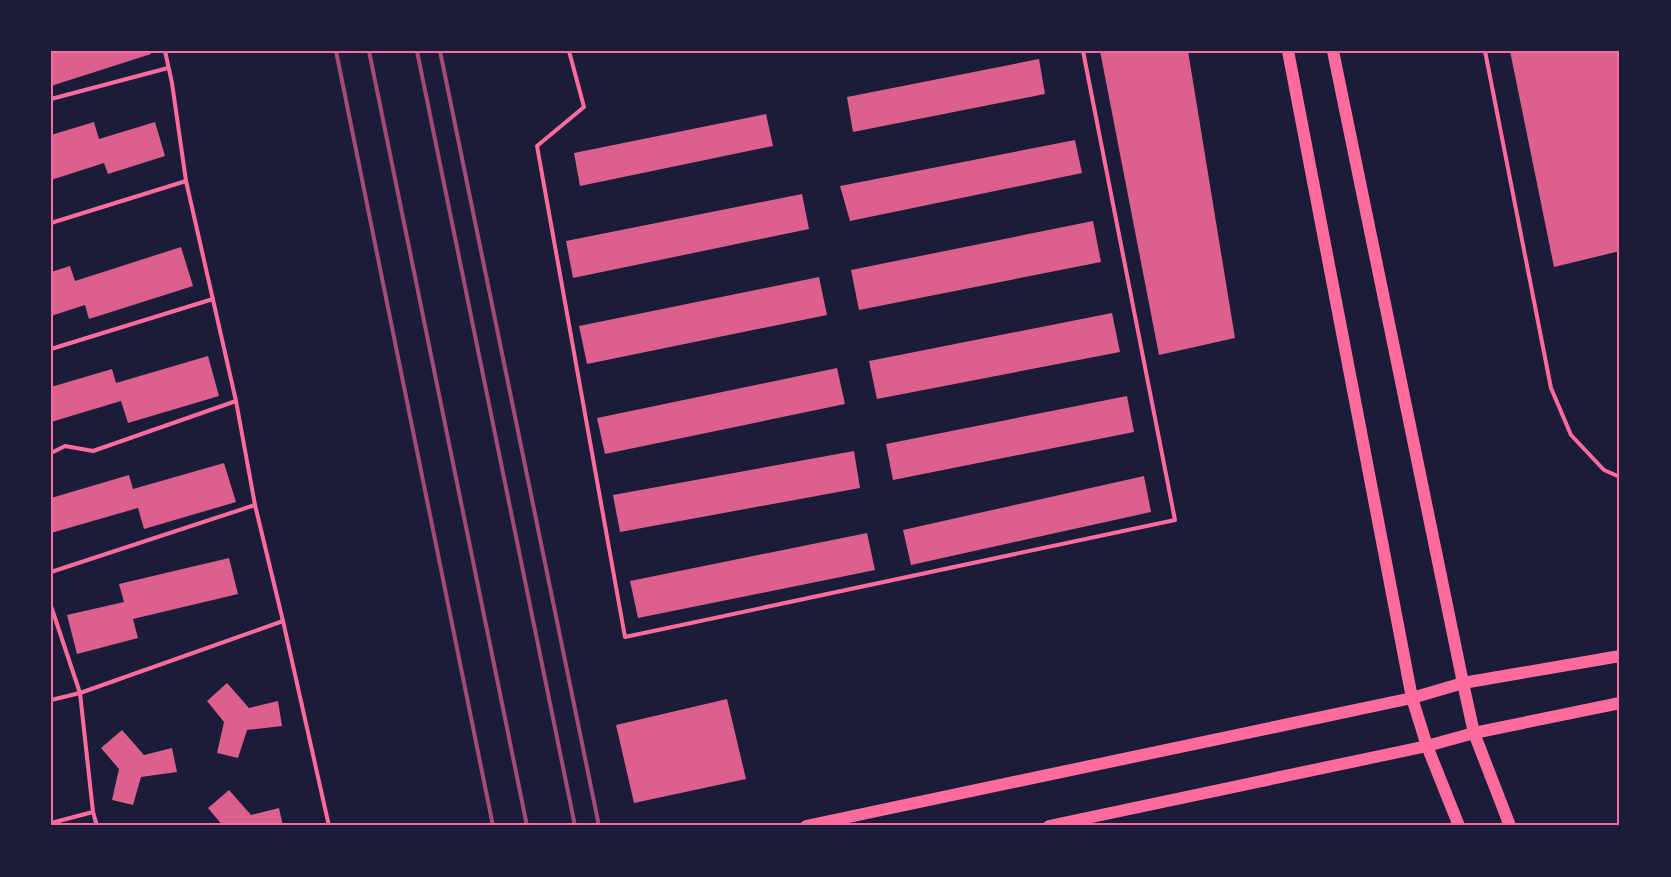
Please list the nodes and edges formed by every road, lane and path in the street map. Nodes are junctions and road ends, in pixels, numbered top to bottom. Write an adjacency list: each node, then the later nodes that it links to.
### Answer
1 (164, 51): 7 (lane)
2 (569, 51): 3 (lane)
3 (1083, 51)
4 (1288, 51): 23 (main road)
5 (1333, 51): 21 (main road)
6 (1485, 51): 15 (lane)
7 (168, 68): 8 (lane); 9 (lane)
8 (51, 99)
9 (186, 181): 10 (lane); 11 (lane)
10 (51, 223)
11 (213, 299): 12 (lane); 13 (lane)
12 (51, 349)
13 (236, 401): 14 (lane); 16 (lane)
14 (51, 453)
15 (1620, 477)
16 (255, 505): 17 (lane); 19 (lane)
17 (51, 572)
18 (51, 606): 22 (lane)
19 (283, 621): 22 (lane); 31 (lane)
20 (1620, 656): 21 (main road)
21 (1463, 683): 23 (main road); 26 (main road)
22 (80, 693): 24 (lane); 28 (lane)
23 (1412, 698): 27 (main road); 32 (main road)
24 (51, 700)
25 (1620, 703): 26 (main road)
26 (1474, 733): 27 (main road); 35 (main road)
27 (1427, 746): 33 (main road); 34 (main road)
28 (93, 812): 29 (lane); 30 (lane)
29 (51, 823)
30 (97, 826)
31 (330, 826)
32 (806, 826)
33 (1049, 826)
34 (1459, 826)
35 (1510, 826)

